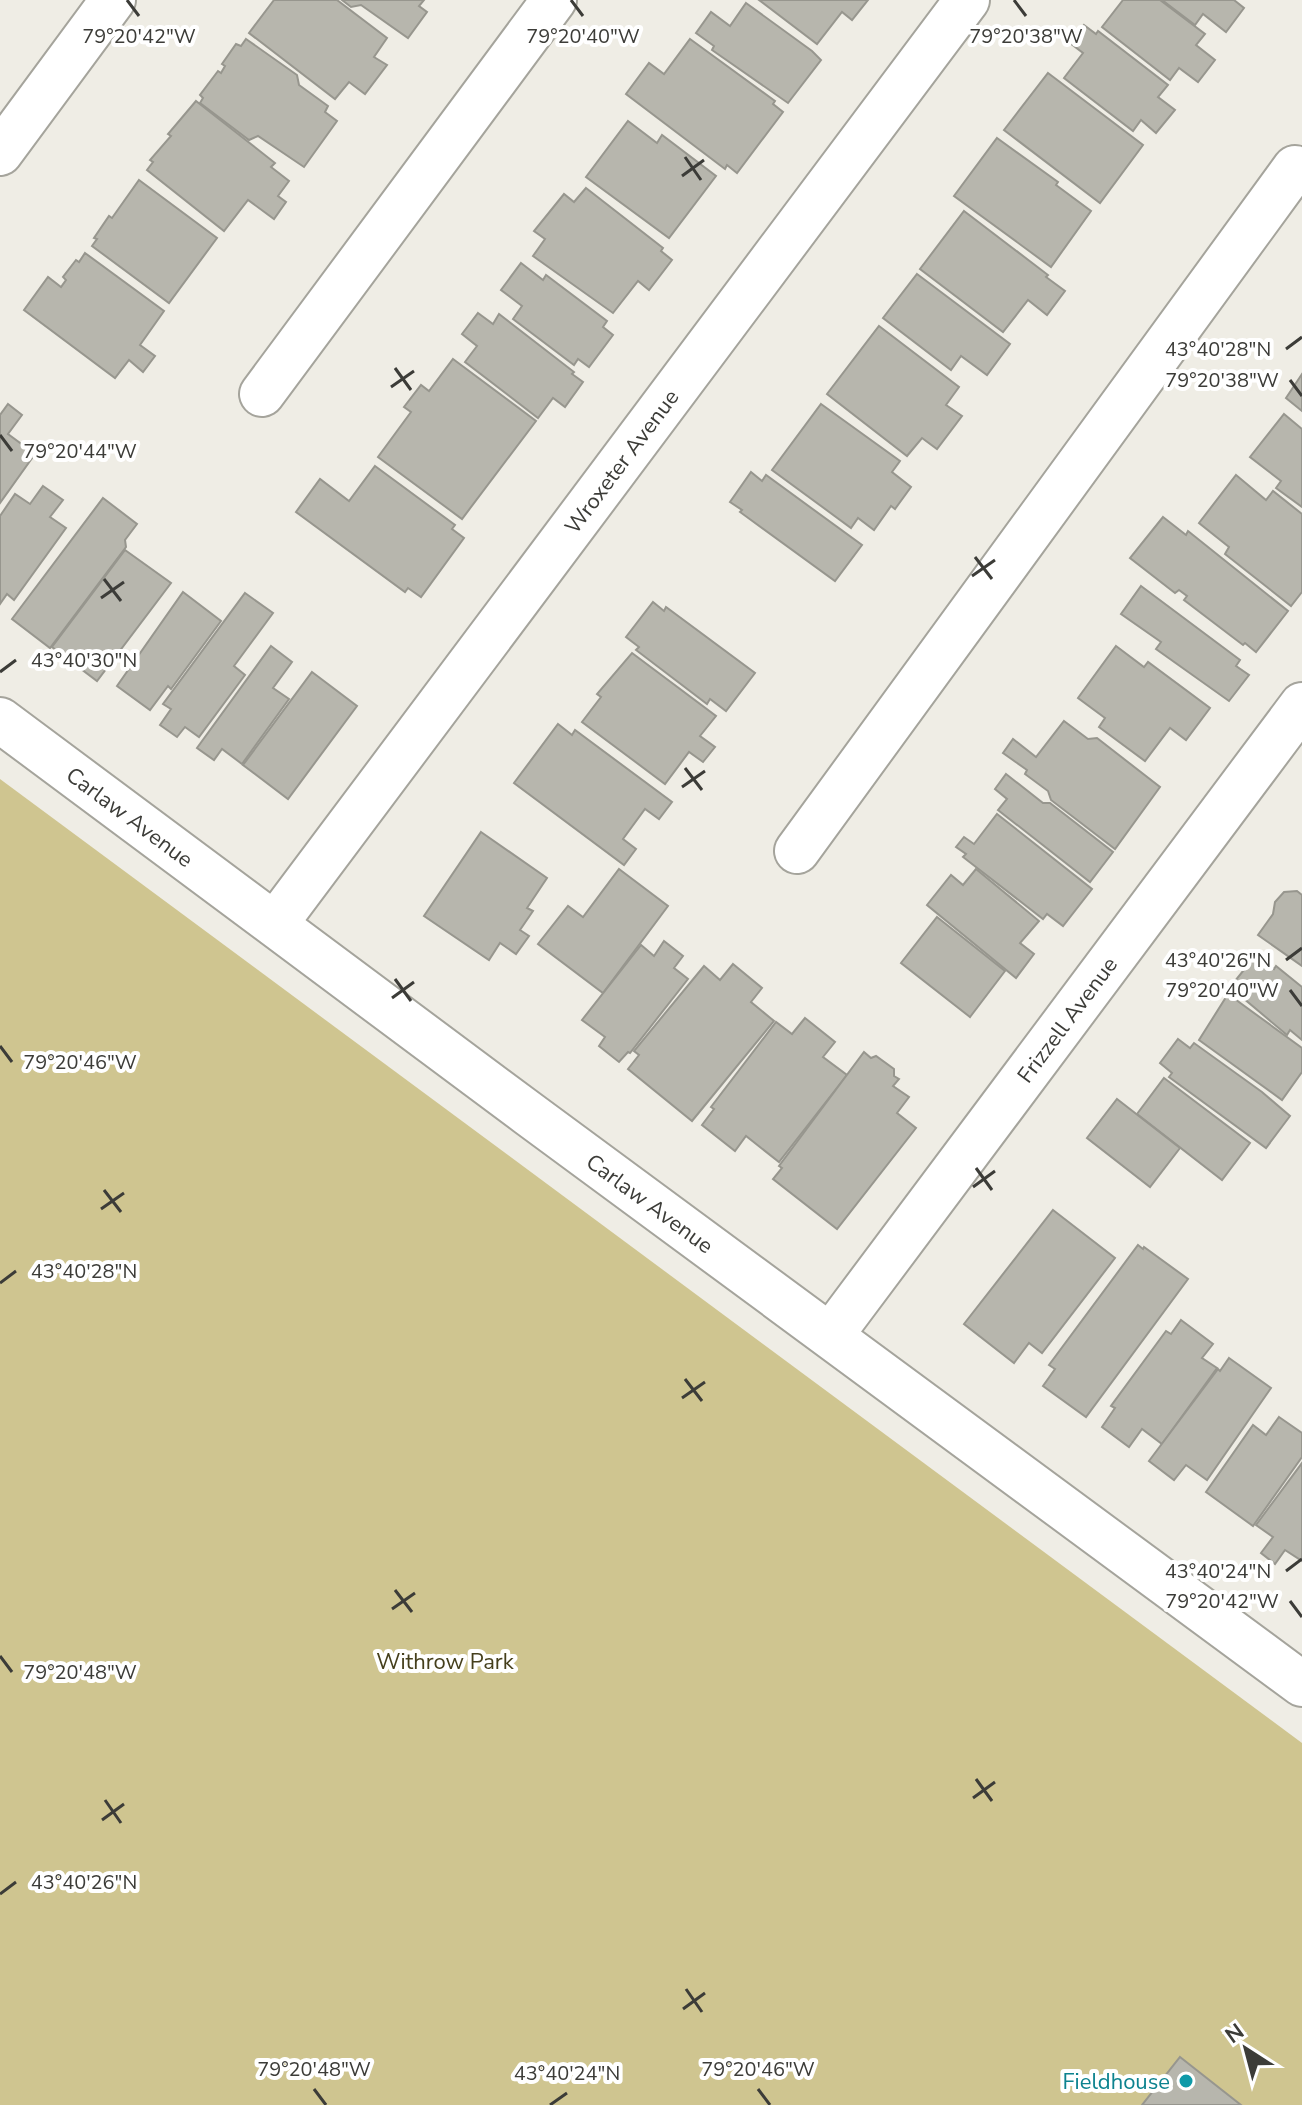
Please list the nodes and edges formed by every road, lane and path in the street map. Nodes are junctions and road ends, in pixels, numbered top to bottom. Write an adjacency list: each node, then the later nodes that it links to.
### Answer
1 (113, 0): 4 (street)
2 (554, 0): 6 (street)
3 (967, 0): 10 (street, Wroxeter Avenue)
4 (0, 153)
5 (1302, 174): 9 (street)
6 (262, 394)
7 (1302, 705): 11 (street, Frizzell Avenue)
8 (0, 720): 10 (street, Carlaw Avenue)
9 (797, 851)
10 (275, 924): 11 (street, Carlaw Avenue)
11 (831, 1335): 12 (street, Carlaw Avenue)
12 (1302, 1684)

